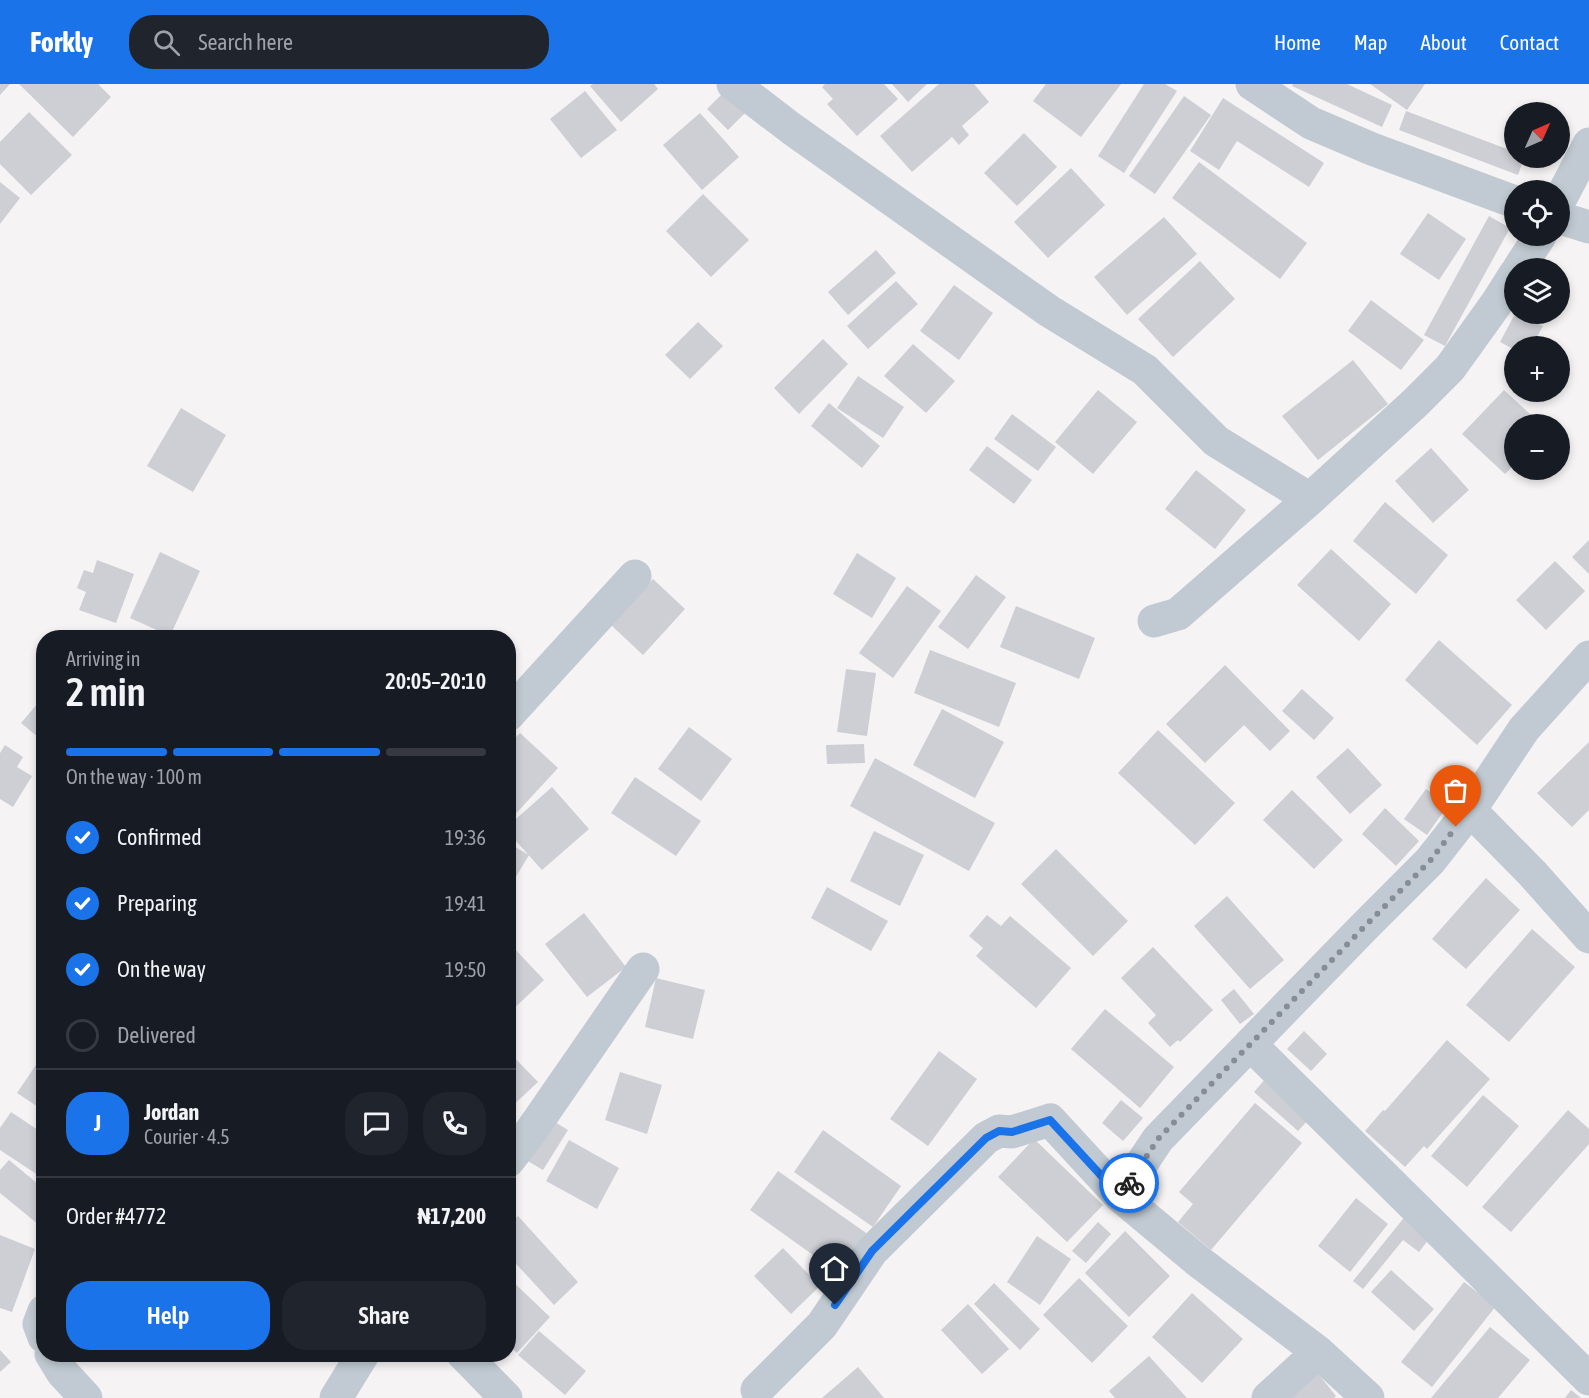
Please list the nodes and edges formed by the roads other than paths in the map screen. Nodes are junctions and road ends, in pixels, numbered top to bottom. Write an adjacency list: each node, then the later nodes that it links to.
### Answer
1 (733, 84): 9 (street)
2 (1258, 86): 5 (street)
3 (1589, 144): 4 (street)
4 (1570, 181)
5 (1504, 198)
6 (1570, 222): 7 (street)
7 (1589, 227)
8 (1504, 291): 9 (street)
9 (1310, 499): 11 (street)
10 (635, 576): 13 (street)
11 (1154, 621)
12 (1589, 657): 14 (street)
13 (516, 706)
14 (1470, 810): 15 (street); 17 (street)
15 (1589, 937)
16 (644, 969): 18 (street)
17 (1250, 1044): 19 (street); 24 (street)
18 (516, 1151)
19 (1120, 1196): 20 (street); 25 (street)
20 (1318, 1352): 29 (street); 30 (street)
21 (56, 1362): 26 (street)
22 (358, 1362): 27 (street)
23 (471, 1362): 28 (street)
24 (1589, 1379)
25 (758, 1390)
26 (86, 1398)
27 (336, 1398)
28 (506, 1398)
29 (1268, 1398)
30 (1368, 1398)

